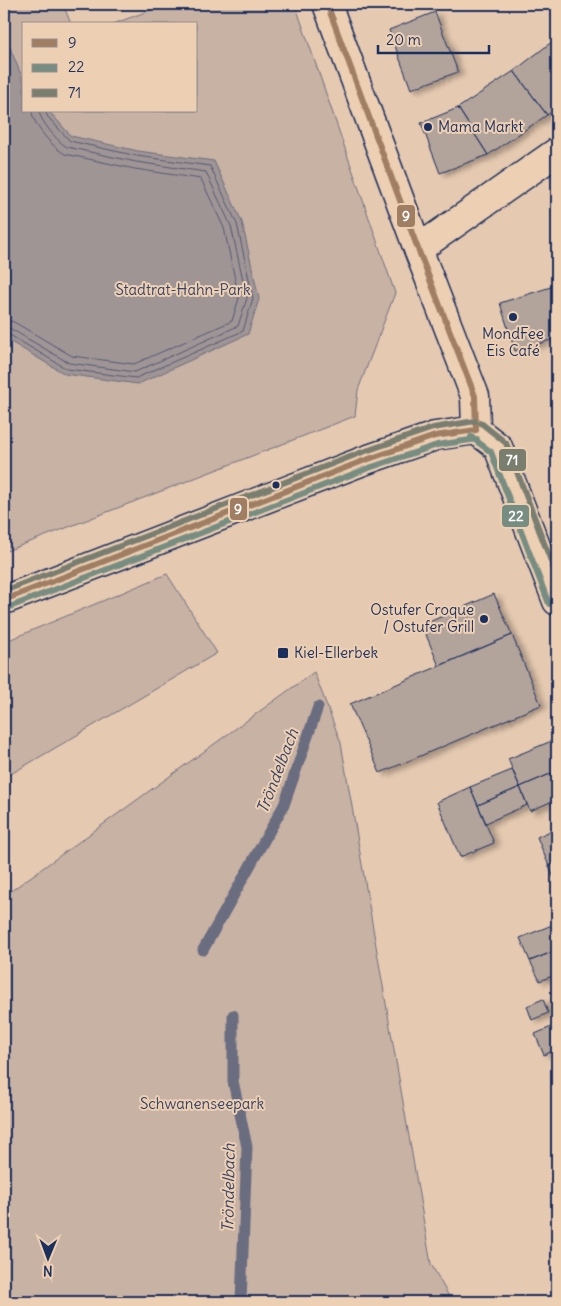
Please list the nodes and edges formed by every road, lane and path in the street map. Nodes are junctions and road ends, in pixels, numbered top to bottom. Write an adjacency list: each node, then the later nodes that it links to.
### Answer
1 (327, 4): 3 (street)
2 (557, 152): 3 (street)
3 (418, 249): 4 (street)
4 (476, 430): 5 (street); 6 (street)
5 (4, 600)
6 (557, 601)

